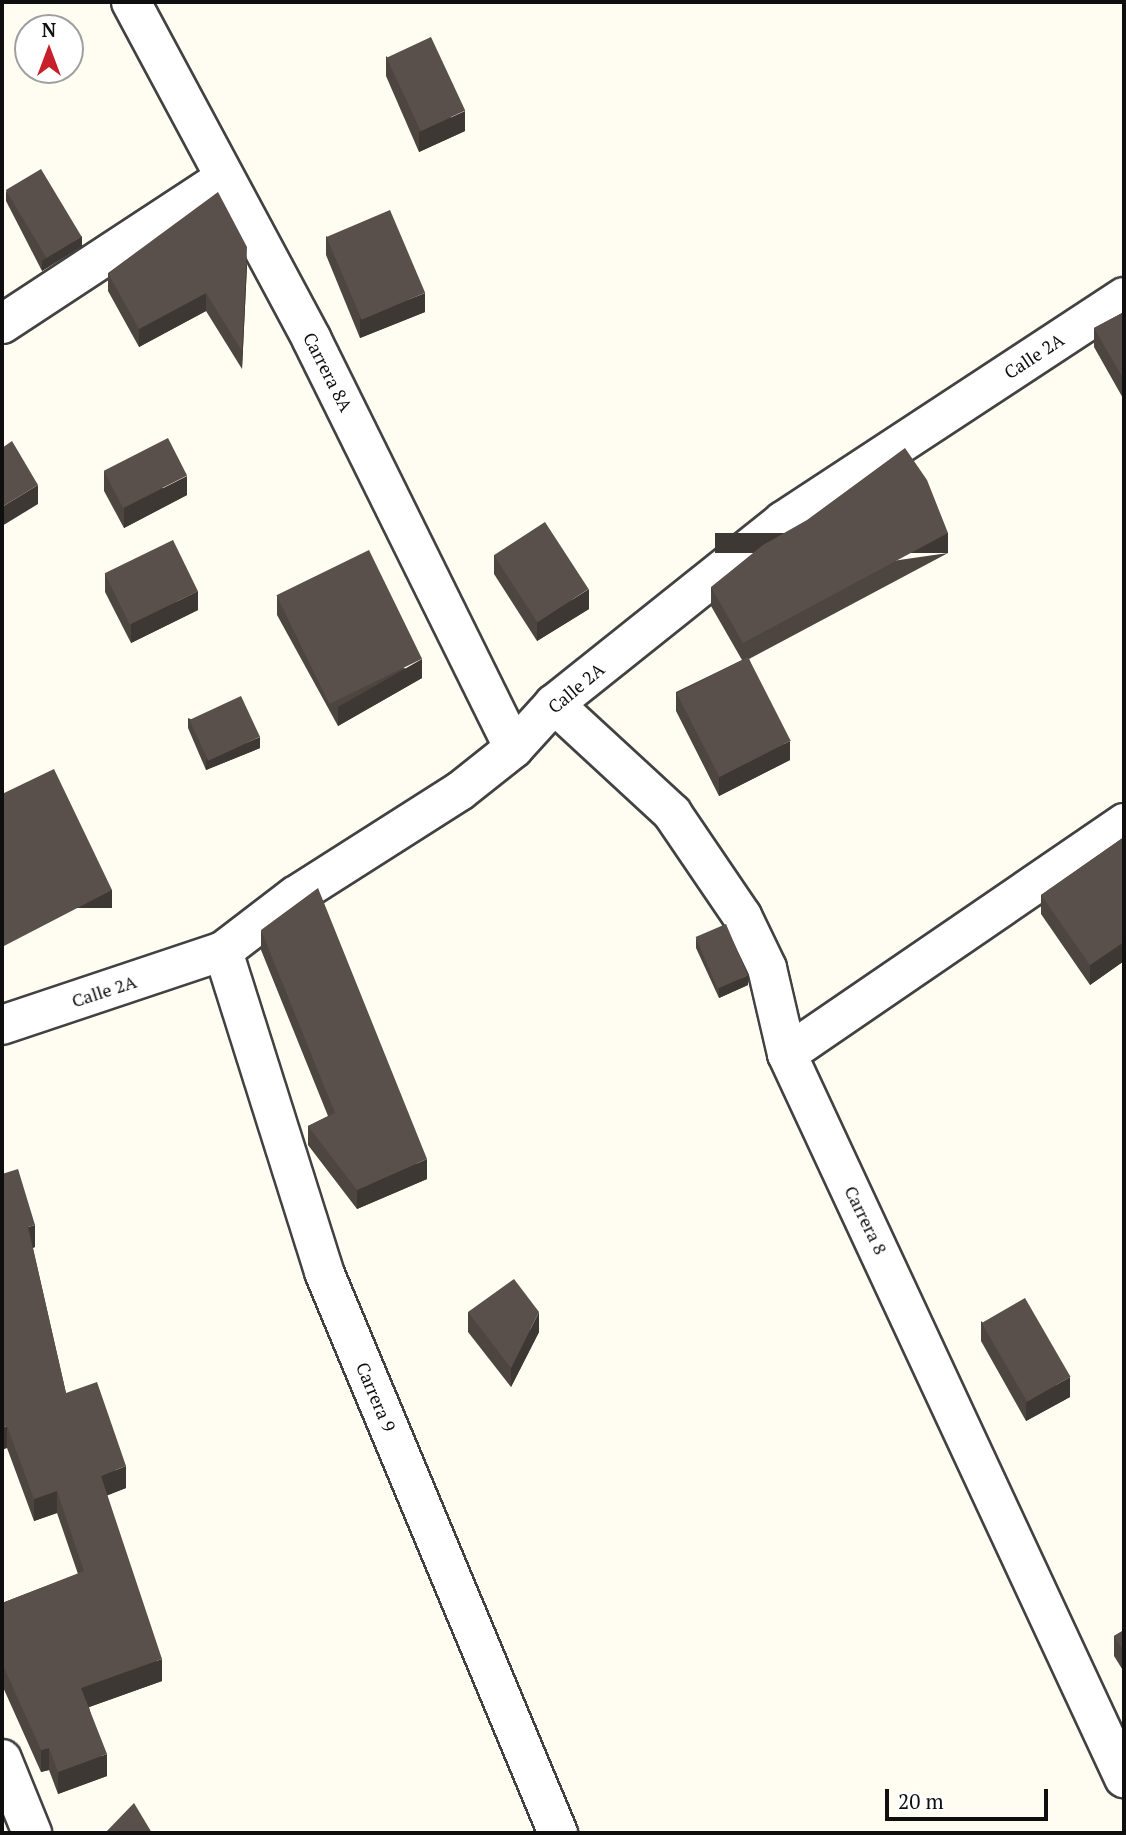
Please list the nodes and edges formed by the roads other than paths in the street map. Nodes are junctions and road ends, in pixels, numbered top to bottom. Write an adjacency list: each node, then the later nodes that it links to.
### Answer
1 (131, 2): 2 (street, Carrera 8A)
2 (223, 178): 4 (street); 6 (street, Carrera 8A)
3 (1124, 297): 5 (street, Calle 2A)
4 (2, 324)
5 (554, 704): 6 (street, Calle 2A); 10 (street, Carrera 8)
6 (514, 748): 8 (street, Calle 2A)
7 (1124, 823): 10 (street)
8 (223, 951): 9 (street, Calle 2A); 14 (street, Carrera 9)
9 (2, 1025)
10 (787, 1054): 12 (street, Carrera 8)
11 (2, 1759): 13 (street)
12 (1124, 1774)
13 (32, 1833)
14 (558, 1833)

